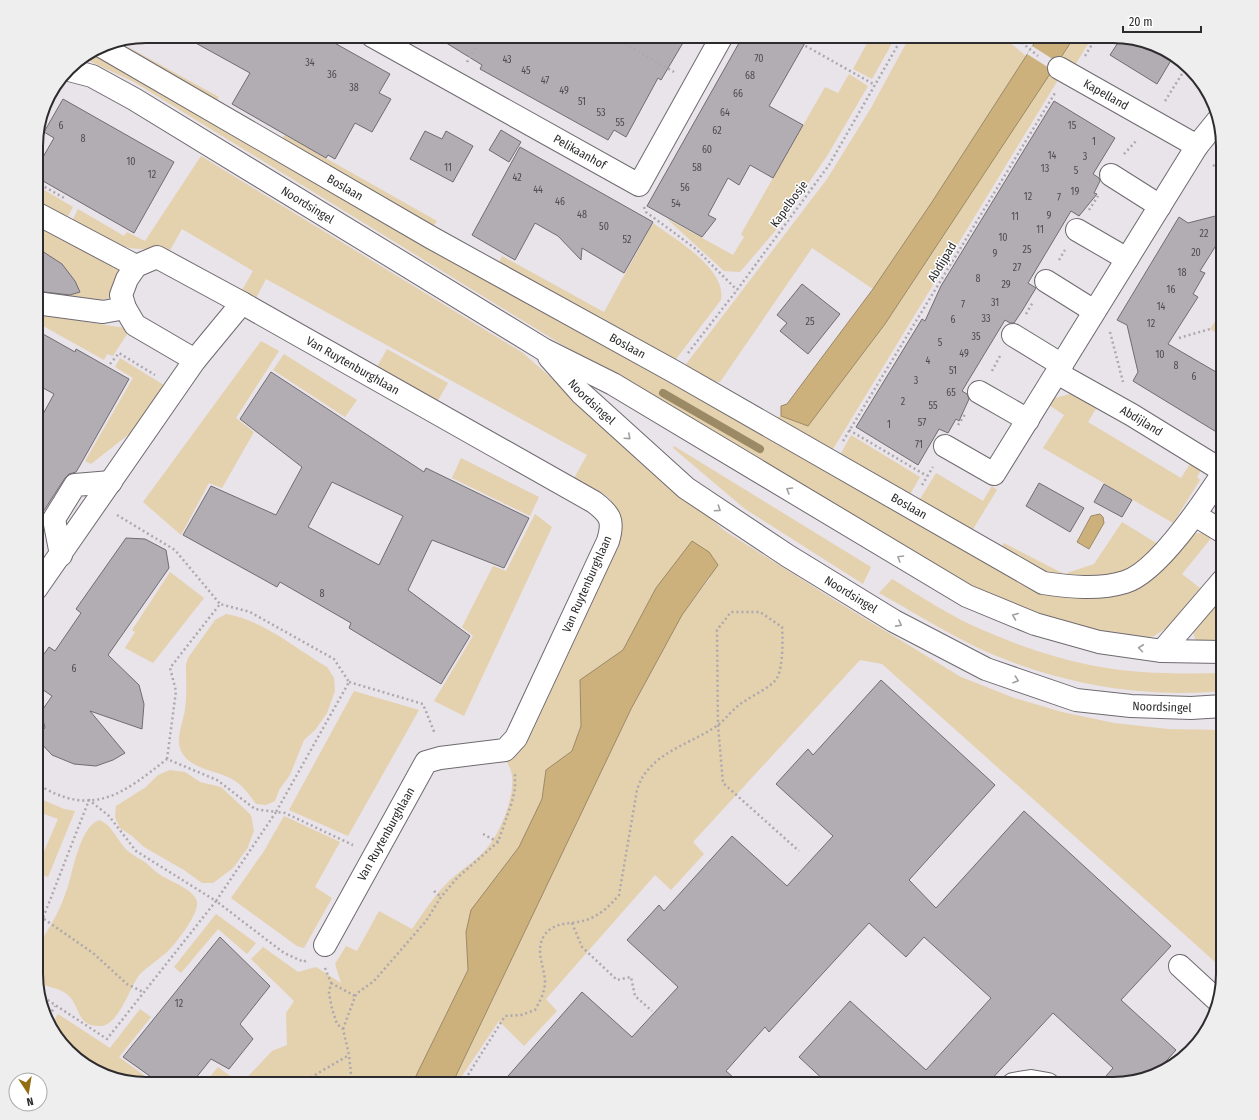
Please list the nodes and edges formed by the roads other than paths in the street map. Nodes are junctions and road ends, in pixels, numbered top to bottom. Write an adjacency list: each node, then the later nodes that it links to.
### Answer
1 (385, 43): 2 (street, Pelikaanhof)
2 (718, 43)
3 (108, 50): 29 (street, Boslaan)
4 (1064, 70): 7 (street, Kapelland)
5 (75, 72): 20 (street, Noordsingel)
6 (1214, 127): 7 (street)
7 (1197, 146): 9 (street)
8 (1111, 175): 9 (street)
9 (1160, 206): 12 (street)
10 (43, 217): 13 (street)
11 (1077, 230): 12 (street)
12 (1127, 259): 17 (street)
13 (136, 266): 15 (street, Van Ruytenburghlaan); 18 (street)
14 (1046, 281): 17 (street)
15 (242, 303): 21 (street); 37 (street, Van Ruytenburghlaan)
16 (43, 304): 18 (street)
17 (1098, 305): 22 (street)
18 (125, 308): 21 (street)
19 (1013, 335): 22 (street, Abdijland)
20 (543, 349): 34 (street, Noordsingel, one-way to 20); 36 (street, Noordsingel, one-way to 36)
21 (195, 360): 27 (street)
22 (1060, 369): 24 (street); 26 (street, Abdijland)
23 (979, 392): 24 (street)
24 (1028, 420): 25 (street)
25 (945, 446)
26 (1216, 468)
27 (111, 482): 31 (street); 31 (street)
28 (1216, 483): 29 (street, Boslaan)
29 (1195, 516): 30 (street)
30 (1216, 528)
31 (61, 555): 32 (street)
32 (43, 579)
33 (1216, 588): 34 (street)
34 (1162, 650): 35 (street, Noordsingel)
35 (1216, 652)
36 (1216, 706)
37 (320, 949)
38 (1180, 966): 39 (street)
39 (1213, 997)

